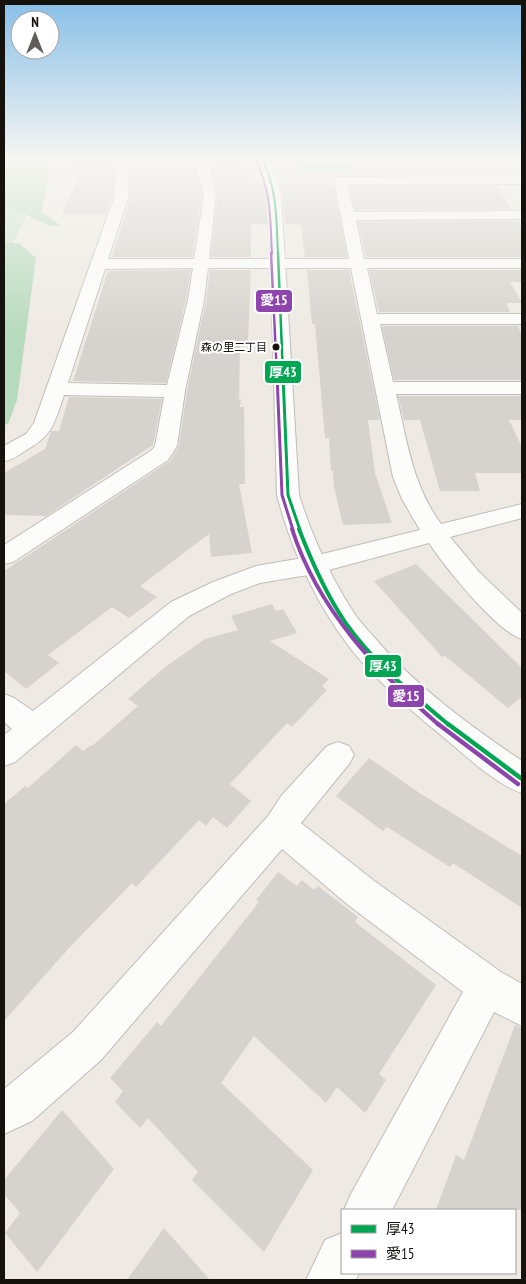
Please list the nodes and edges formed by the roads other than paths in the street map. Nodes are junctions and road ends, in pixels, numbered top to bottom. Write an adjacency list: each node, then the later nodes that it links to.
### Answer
1 (114, 218): 6 (street)
2 (207, 218): 7 (street)
3 (276, 218): 8 (street)
4 (348, 218): 9 (street)
5 (522, 263): 9 (street)
6 (98, 264): 7 (street); 14 (street)
7 (201, 264): 8 (street); 15 (street)
8 (277, 264): 9 (street); 20 (street)
9 (357, 264): 10 (street)
10 (370, 319): 11 (street); 12 (street)
11 (522, 319)
12 (385, 388): 13 (street); 18 (street)
13 (522, 388)
14 (57, 389): 15 (street); 16 (street)
15 (175, 391): 19 (street)
16 (4, 455)
17 (522, 511): 18 (street)
18 (434, 534): 20 (street); 21 (street)
19 (4, 556)
20 (314, 565): 23 (street); 26 (street)
21 (522, 630)
22 (4, 706): 23 (street)
23 (33, 728): 24 (street)
24 (4, 753)
25 (338, 755): 27 (street)
26 (522, 779)
27 (280, 828): 28 (street); 30 (street)
28 (487, 986): 29 (street); 31 (street)
29 (522, 1006)
30 (4, 1113)
31 (369, 1209)
32 (341, 1260): 33 (street)
33 (330, 1280)

